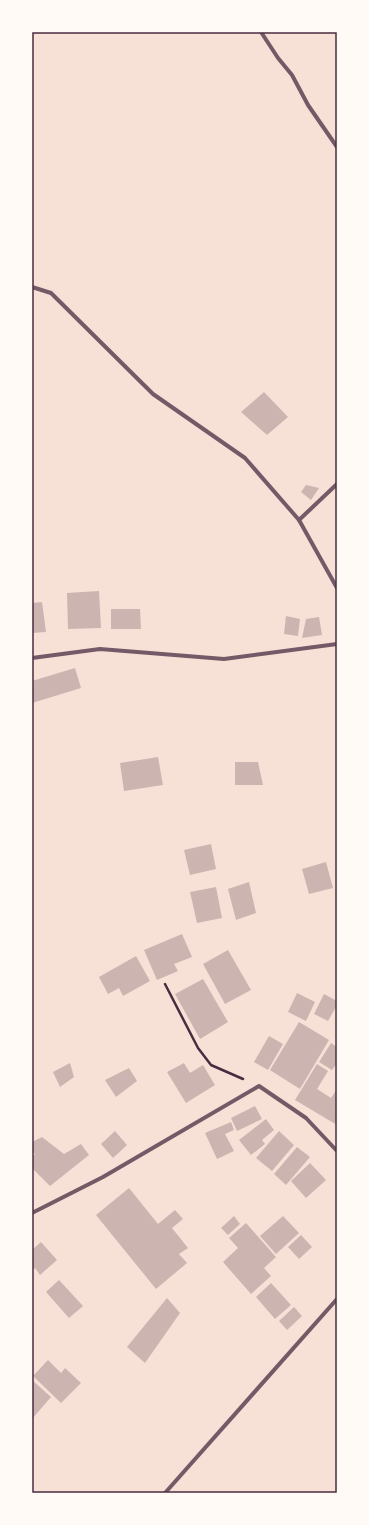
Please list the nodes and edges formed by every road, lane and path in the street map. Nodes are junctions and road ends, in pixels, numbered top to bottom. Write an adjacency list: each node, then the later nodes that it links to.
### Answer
1 (261, 32): 2 (street)
2 (337, 147)
3 (32, 287): 5 (street)
4 (337, 484): 5 (street)
5 (299, 520): 6 (street)
6 (337, 588)
7 (337, 644): 8 (street)
8 (32, 658)
9 (165, 984): 10 (path)
10 (259, 1086): 11 (street); 12 (street)
11 (337, 1151)
12 (32, 1213)
13 (337, 1299): 14 (street)
14 (165, 1493)

